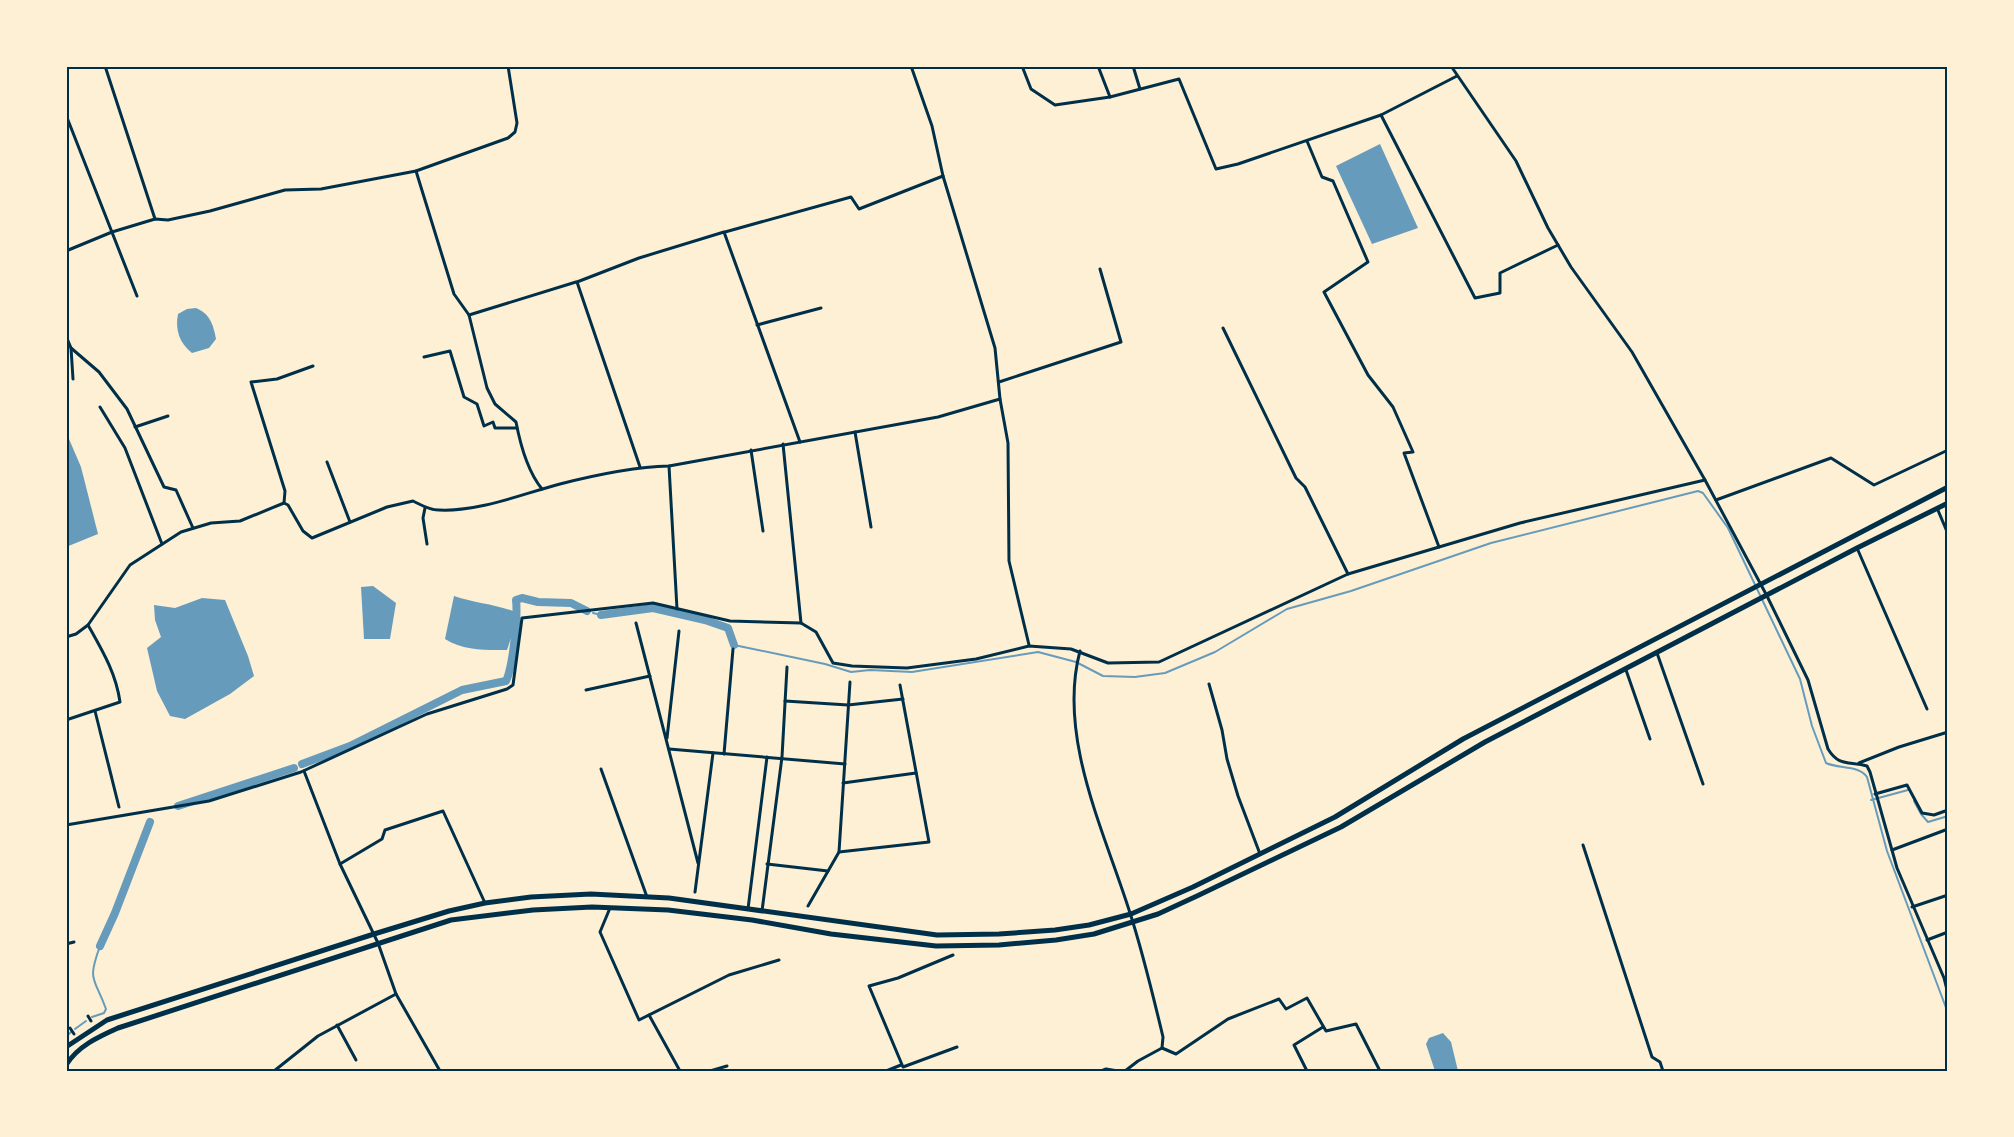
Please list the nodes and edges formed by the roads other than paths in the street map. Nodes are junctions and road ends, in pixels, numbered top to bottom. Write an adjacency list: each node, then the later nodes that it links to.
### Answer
1 (105, 66): 16 (street)
2 (508, 66): 14 (street)
3 (911, 66): 15 (street)
4 (1022, 66): 10 (street)
5 (1098, 66): 10 (street)
6 (1133, 66): 9 (street)
7 (1451, 66): 8 (street)
8 (1457, 76): 12 (street); 19 (street)
9 (1140, 89): 10 (street); 13 (street)
10 (1110, 97)
11 (66, 115): 17 (street)
12 (1381, 115): 13 (street); 19 (street)
13 (1307, 141): 62 (street)
14 (416, 171): 16 (street); 25 (street)
15 (943, 176): 18 (street); 33 (street)
16 (155, 219): 17 (street)
17 (112, 232): 20 (street); 23 (street)
18 (724, 232): 22 (street); 26 (street)
19 (1558, 245): 47 (street)
20 (66, 251)
21 (1100, 269): 33 (street)
22 (577, 282): 25 (street); 46 (street)
23 (137, 296)
24 (821, 308): 26 (street)
25 (469, 315): 38 (street)
26 (757, 325): 40 (street)
27 (1223, 328): 64 (street)
28 (66, 336): 29 (street)
29 (71, 348): 32 (street); 37 (street)
30 (424, 357): 38 (street)
31 (313, 366): 51 (street)
32 (73, 379)
33 (999, 382): 34 (street)
34 (1000, 399): 39 (street); 73 (street)
35 (100, 407): 60 (street)
36 (168, 416): 37 (street)
37 (135, 427): 57 (street)
38 (517, 428): 49 (street)
39 (855, 432): 40 (street); 56 (street)
40 (800, 442): 41 (street)
41 (783, 444): 42 (street); 69 (street)
42 (751, 450): 45 (street); 58 (street)
43 (1948, 450): 50 (street)
44 (327, 462): 55 (street)
45 (669, 465): 46 (street); 67 (street)
46 (640, 467): 49 (street)
47 (1706, 480): 50 (street); 62 (street)
48 (1948, 487): 65 (main road)
49 (542, 490): 53 (street)
50 (1716, 500): 65 (street)
51 (284, 503): 55 (street); 57 (street)
52 (1948, 503): 54 (main road)
53 (425, 508): 55 (street); 61 (street)
54 (1937, 508): 59 (street); 63 (main road)
55 (350, 522)
56 (871, 527)
57 (193, 528): 60 (street)
58 (764, 531)
59 (1948, 534)
60 (162, 544): 70 (street)
61 (427, 544)
62 (1439, 547): 64 (street)
63 (1857, 548): 66 (main road); 87 (street)
64 (1348, 574): 75 (street)
65 (1760, 585): 66 (street); 113 (main road)
66 (1767, 596): 76 (main road); 99 (street)
67 (677, 609): 69 (street); 101 (street)
68 (636, 623): 79 (street)
69 (801, 623): 73 (street)
70 (87, 625): 72 (street); 88 (street)
71 (679, 631): 91 (street)
72 (66, 637)
73 (1029, 646): 75 (street)
74 (733, 649): 95 (street)
75 (1079, 653): 127 (street)
76 (1658, 653): 78 (main road); 104 (street)
77 (787, 667): 85 (street)
78 (1626, 670): 92 (street); 128 (main road)
79 (650, 676): 83 (street); 91 (street)
80 (850, 682): 86 (street)
81 (1209, 684): 113 (street)
82 (900, 685): 84 (street)
83 (586, 690)
84 (903, 699): 86 (street); 102 (street)
85 (785, 701): 86 (street); 97 (street)
86 (848, 705): 98 (street)
87 (1927, 709)
88 (95, 711): 89 (street); 106 (street)
89 (66, 720)
90 (1948, 732): 99 (street)
91 (666, 739): 93 (street)
92 (1650, 739)
93 (669, 749): 94 (street); 114 (street)
94 (713, 753): 95 (street); 114 (street)
95 (724, 754): 96 (street)
96 (767, 757): 97 (street); 125 (street)
97 (781, 759): 98 (street); 116 (street)
98 (844, 764): 103 (street)
99 (1857, 764): 105 (street)
100 (601, 769): 120 (street)
101 (304, 771): 108 (street); 115 (street)
102 (916, 773): 103 (street); 112 (street)
103 (843, 783): 112 (street)
104 (1703, 784)
105 (1875, 794): 107 (street); 111 (street)
106 (118, 807)
107 (1948, 810)
108 (66, 825)
109 (1948, 829): 111 (street)
110 (1582, 845): 163 (street)
111 (1892, 850): 123 (street)
112 (839, 852): 117 (street)
113 (1260, 854): 127 (main road)
114 (698, 863): 118 (street)
115 (340, 864): 121 (street); 130 (street)
116 (767, 864): 117 (street); 126 (street)
117 (828, 871): 122 (street)
118 (695, 892)
119 (1948, 895): 123 (street)
120 (647, 897): 121 (main road); 125 (main road)
121 (486, 903): 130 (main road)
122 (808, 906)
123 (1912, 907): 131 (street)
124 (610, 908): 128 (main road); 133 (main road); 140 (street)
125 (748, 909): 126 (main road)
126 (762, 911): 127 (main road)
127 (1131, 914): 128 (street)
128 (1133, 922): 148 (street)
129 (1948, 932): 131 (street)
130 (374, 934): 133 (street); 146 (main road)
131 (1927, 940): 138 (street)
132 (74, 942): 134 (street)
133 (378, 943): 137 (street); 150 (main road)
134 (66, 944)
135 (952, 955): 151 (street)
136 (779, 960): 140 (street)
137 (396, 994): 142 (street); 154 (street)
138 (1948, 994)
139 (88, 1016): 141 (street)
140 (649, 1016): 155 (street)
141 (92, 1021)
142 (337, 1025): 149 (street); 153 (street)
143 (1323, 1027): 148 (street); 161 (street); 162 (street)
144 (70, 1028): 145 (street)
145 (74, 1034)
146 (66, 1047)
147 (957, 1047): 151 (street)
148 (1162, 1048): 160 (street)
149 (356, 1060)
150 (66, 1065)
151 (902, 1065): 157 (street)
152 (727, 1066): 156 (street)
153 (274, 1071)
154 (440, 1071)
155 (680, 1071)
156 (710, 1071)
157 (886, 1071)
158 (1101, 1071): 159 (street)
159 (1118, 1071)
160 (1125, 1071)
161 (1307, 1071)
162 (1380, 1071)
163 (1663, 1071)

